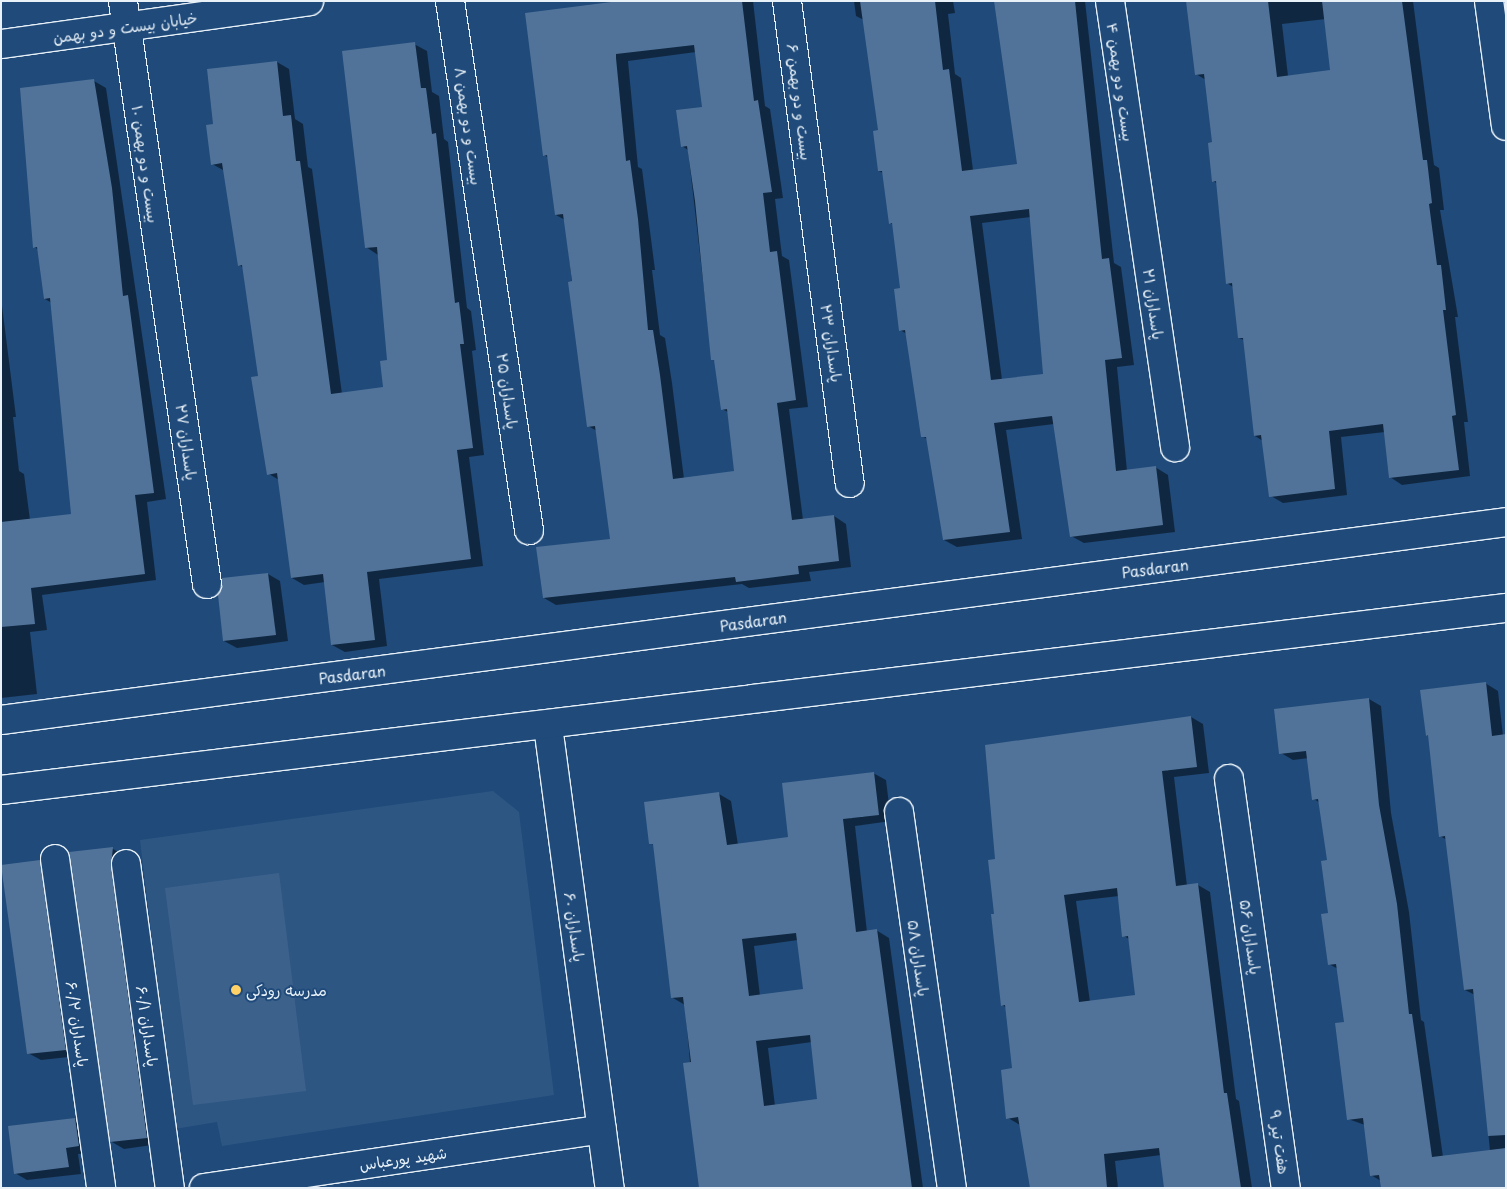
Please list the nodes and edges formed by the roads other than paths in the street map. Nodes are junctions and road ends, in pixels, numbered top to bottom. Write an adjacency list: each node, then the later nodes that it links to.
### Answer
1 (309, 1): 6 (street, خیابان بیست و دو بهمن)
2 (450, 1): 11 (street, بیست و دو بهمن ۸)
3 (787, 1): 10 (street, بیست و دو بهمن ۶)
4 (1110, 1): 9 (street, بیست و دو بهمن ۴)
5 (1489, 1): 8 (street)
6 (125, 14): 7 (street, خیابان بیست و دو بهمن); 12 (street, بیست و دو بهمن ۱۰)
7 (1, 44)
8 (1506, 126)
9 (1133, 162): 13 (street, پاسداران ۲۱)
10 (813, 203): 14 (street, پاسداران ۲۳)
11 (487, 251): 16 (street, پاسداران ۲۵)
12 (166, 301): 17 (street, پاسداران ۲۷)
13 (1175, 447)
14 (850, 483)
15 (1506, 522): 19 (street, Pasdaran)
16 (529, 530)
17 (207, 584)
18 (1506, 608): 20 (street)
19 (1, 720)
20 (548, 726): 22 (street); 27 (street, پاسداران ۶۰)
21 (1229, 778): 26 (street, پاسداران ۵۶)
22 (1, 790)
23 (899, 812): 32 (street, پاسداران ۵۸)
24 (55, 859): 28 (street, پاسداران ۶۰/۲)
25 (126, 864): 29 (street, پاسداران ۶۰/۱)
26 (1274, 1096): 33 (street, هفت تیر ۹)
27 (602, 1129): 30 (street, شهید پورعباس); 31 (street, پاسداران ۶۰)
28 (101, 1188)
29 (170, 1188)
30 (204, 1188)
31 (610, 1188)
32 (952, 1188)
33 (1286, 1188)

